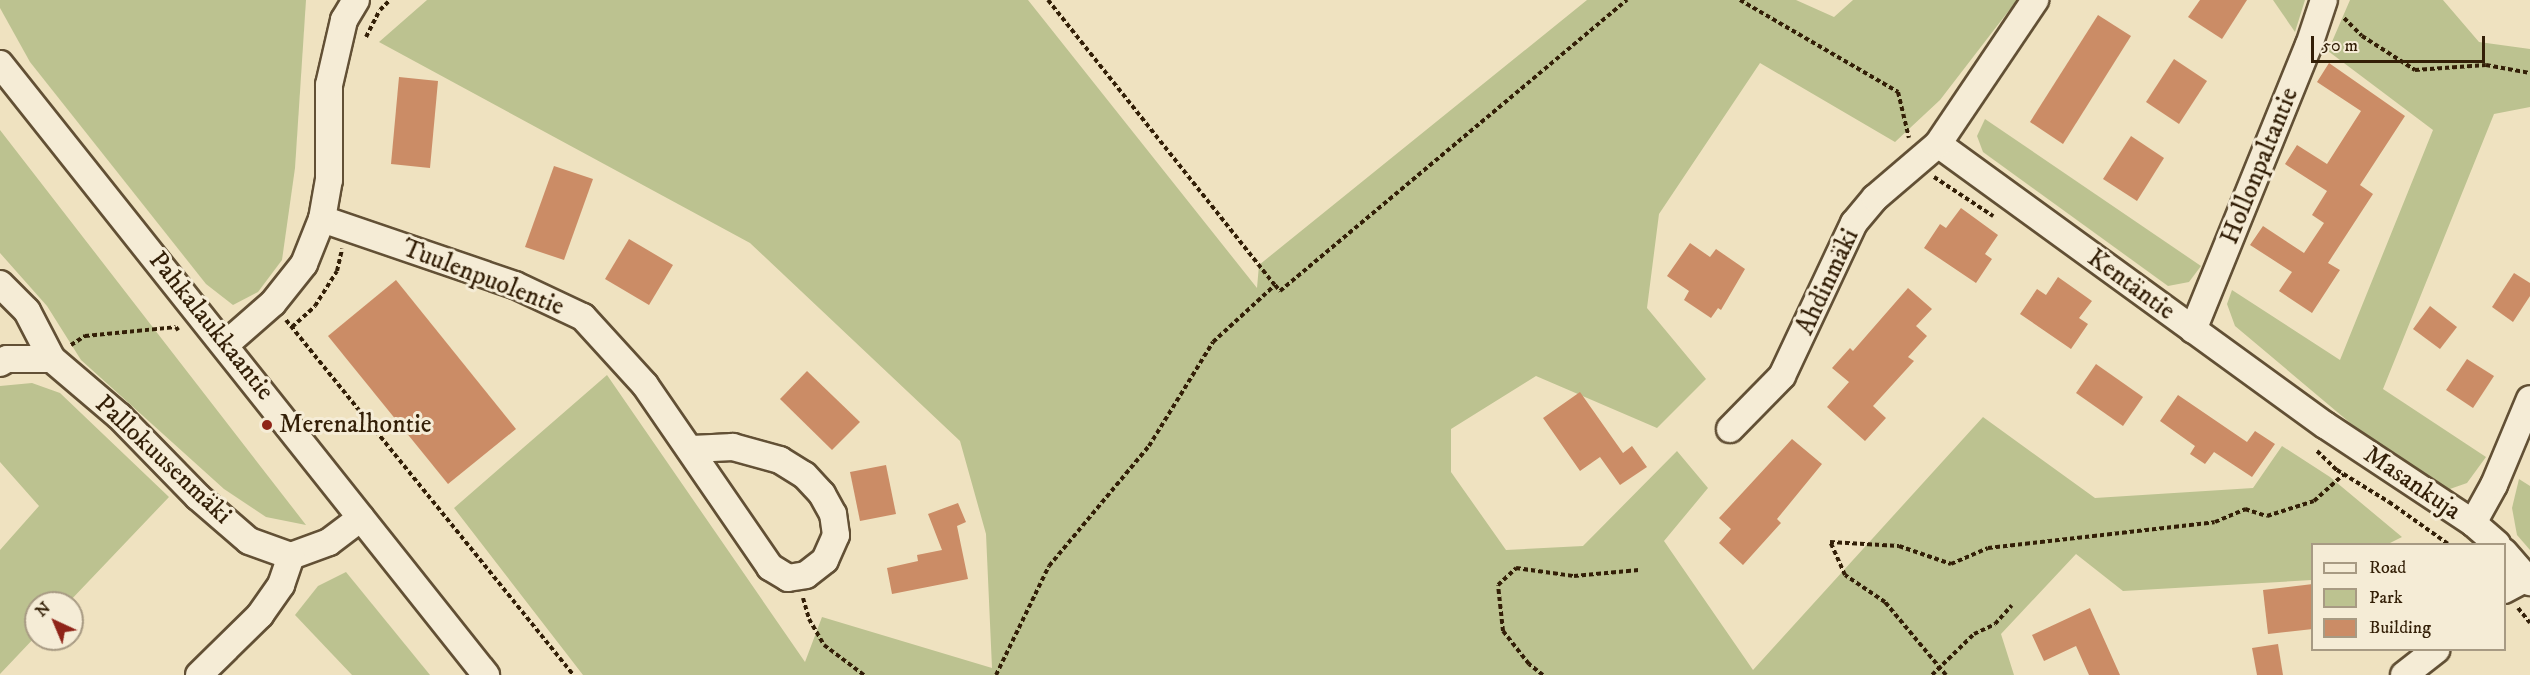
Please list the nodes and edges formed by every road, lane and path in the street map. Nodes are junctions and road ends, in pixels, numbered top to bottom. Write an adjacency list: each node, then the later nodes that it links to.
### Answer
1 (356, 0): 11 (street)
2 (1048, 0): 13 (path)
3 (1627, 0): 13 (path)
4 (1740, 0): 10 (path)
5 (2035, 0): 9 (street, Ahdinmäki)
6 (2332, 7): 8 (path); 15 (street, Hollonpaltantie)
7 (0, 64): 17 (street, Pahkalaukkaantie)
8 (2530, 73)
9 (1938, 144): 10 (street, Ahdinmäki); 15 (street, Kentäntie)
10 (1916, 165): 22 (street, Ahdinmäki)
11 (322, 219): 14 (street); 23 (street, Tuulenpuolentie)
12 (0, 284): 18 (street, Pallokuusenmäki)
13 (1275, 285): 41 (path)
14 (273, 303): 17 (street); 39 (path)
15 (2193, 330): 21 (street, Kentäntie)
16 (184, 336): 18 (path)
17 (226, 344): 25 (street, Pahkalaukkaantie)
18 (52, 358): 19 (street); 29 (street, Pallokuusenmäki)
19 (0, 363)
20 (2530, 399): 26 (street)
21 (2325, 425): 26 (street, Masankuja)
22 (1730, 429)
23 (692, 449): 31 (street, Tuulenpuolentie); 31 (street)
24 (2344, 474): 36 (path)
25 (362, 518): 29 (street); 38 (street, Pahkalaukkaantie)
26 (2473, 523): 27 (street, Masankuja)
27 (2496, 543)
28 (2506, 553): 32 (street)
29 (291, 556): 37 (street)
30 (1639, 570): 42 (path)
31 (797, 576): 40 (path)
32 (2528, 580): 33 (street)
33 (2506, 590)
34 (2012, 606): 36 (path)
35 (2435, 651): 45 (street)
36 (1941, 666): 43 (path); 44 (path)
37 (199, 675)
38 (486, 675)
39 (573, 675)
40 (864, 675)
41 (996, 675)
42 (1543, 675)
43 (1932, 675)
44 (1946, 675)
45 (2404, 675)

